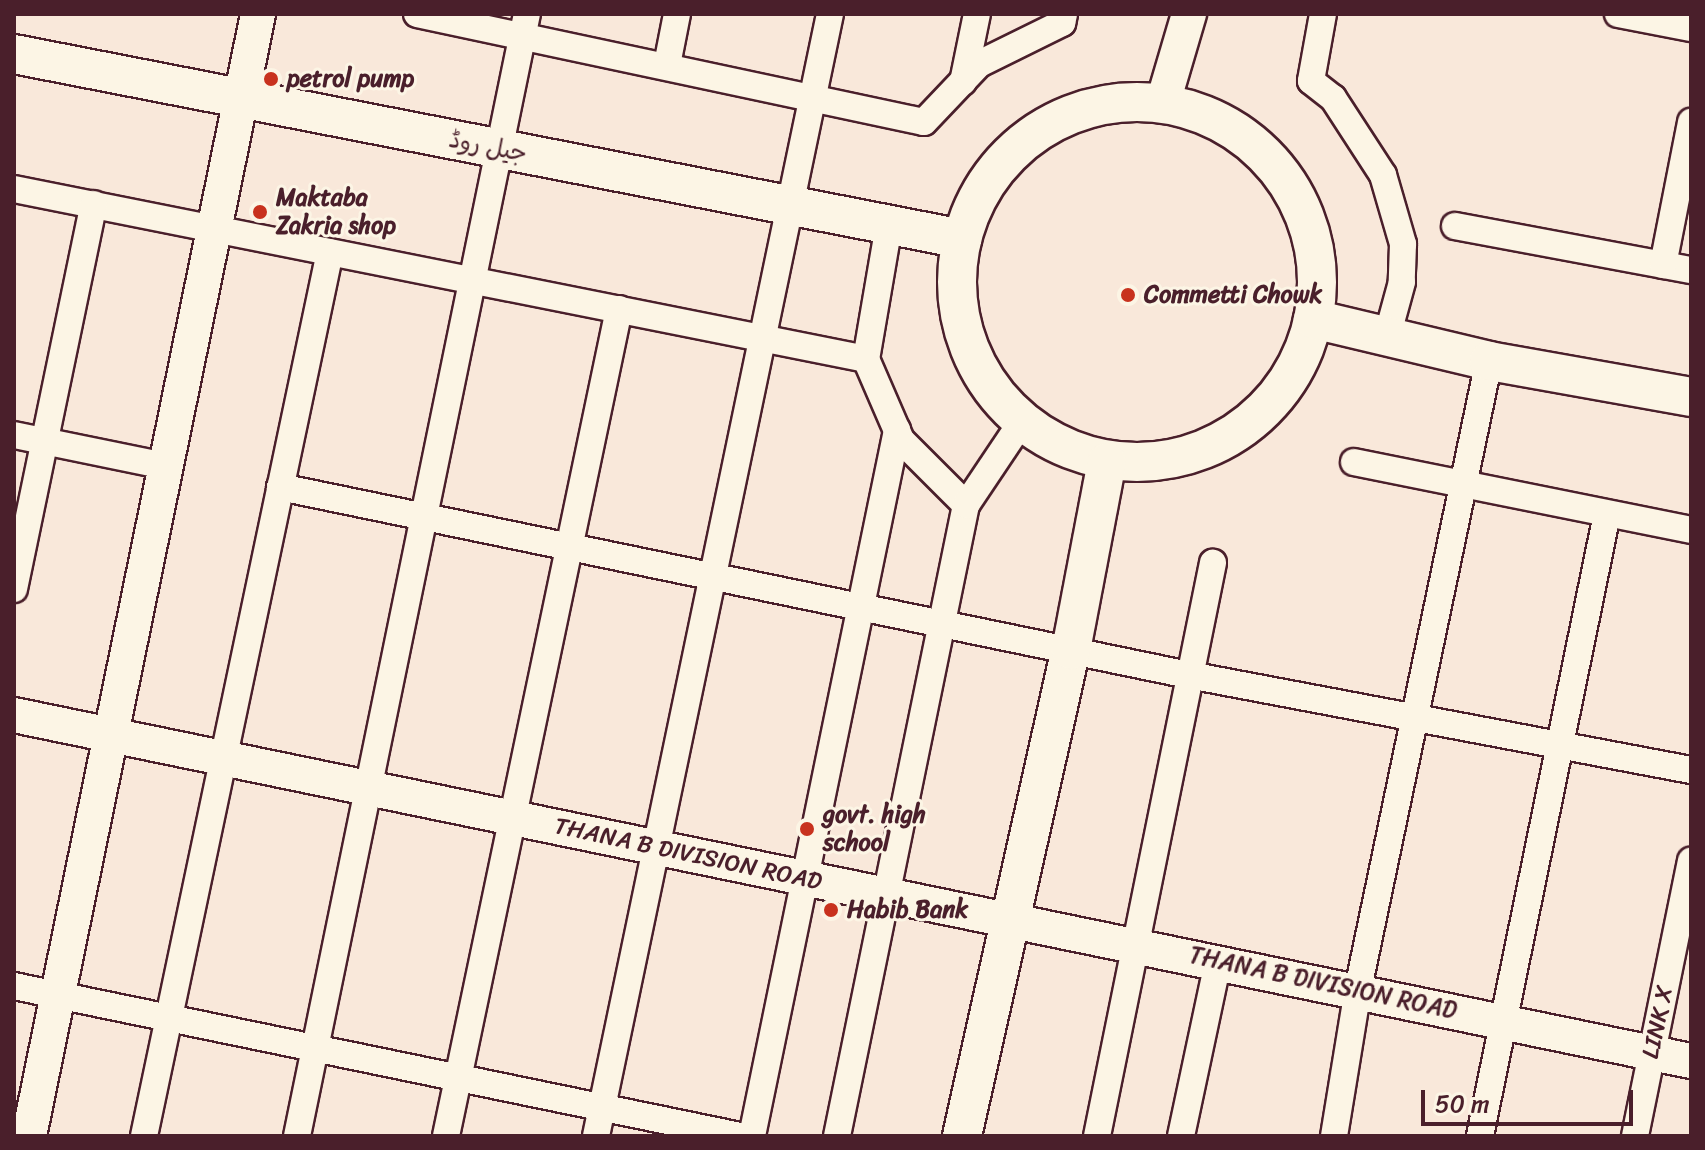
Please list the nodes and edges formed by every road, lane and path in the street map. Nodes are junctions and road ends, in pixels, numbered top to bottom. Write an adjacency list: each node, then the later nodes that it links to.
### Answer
1 (258, 14): 17 (street)
2 (417, 14): 10 (street)
3 (677, 14): 13 (street)
4 (830, 14): 15 (street)
5 (977, 14): 14 (street)
6 (1064, 14): 14 (street)
7 (1189, 14): 16 (street)
8 (1323, 14): 33 (street)
9 (1618, 14): 11 (street)
10 (525, 25): 13 (street); 19 (street)
11 (1691, 28)
12 (14, 54): 17 (main road, جیل روڈ)
13 (667, 65): 15 (street)
14 (963, 82): 15 (street)
15 (813, 96): 22 (street)
16 (1164, 99): 26 (main road); 32 (main road)
17 (240, 100): 19 (main road, جیل روڈ); 25 (street)
18 (1691, 122): 28 (street)
19 (499, 150): 22 (main road, جیل روڈ); 30 (street)
20 (14, 189): 21 (street)
21 (94, 204): 25 (street); 41 (street)
22 (790, 205): 23 (main road, جیل روڈ); 34 (street)
23 (889, 225): 26 (main road, جیل روڈ); 35 (street)
24 (1455, 226): 28 (street)
25 (214, 228): 27 (street); 44 (street)
26 (962, 239): 38 (main road)
27 (330, 252): 30 (street); 46 (street)
28 (1663, 265): 29 (street)
29 (1691, 270)
30 (472, 280): 31 (street); 49 (street)
31 (619, 309): 34 (street); 51 (street)
32 (1313, 319): 33 (main road); 42 (main road)
33 (1387, 337): 36 (main road)
34 (762, 338): 35 (street); 53 (street)
35 (866, 359): 39 (street)
36 (1489, 361): 37 (main road); 45 (street)
37 (1691, 397)
38 (1023, 420): 42 (main road); 47 (street)
39 (897, 430): 47 (street); 55 (street)
40 (14, 435): 41 (street)
41 (45, 441): 44 (street); 54 (street)
42 (1107, 462): 57 (main road)
43 (1354, 462): 45 (street)
44 (165, 466): 61 (street)
45 (1464, 486): 48 (street); 60 (street)
46 (280, 487): 49 (street); 63 (street)
47 (966, 505): 56 (street)
48 (1607, 514): 50 (street); 62 (street)
49 (424, 517): 51 (street); 65 (street)
50 (1691, 530)
51 (570, 547): 53 (street); 66 (street)
52 (1213, 563): 58 (street)
53 (713, 577): 55 (street); 67 (street)
54 (14, 589)
55 (859, 607): 56 (street); 69 (street)
56 (942, 624): 57 (street); 70 (street)
57 (1071, 650): 58 (street); 71 (main road)
58 (1189, 675): 60 (street); 72 (street)
59 (14, 715): 61 (street, THANA B DIVISION ROAD)
60 (1416, 718): 62 (street); 75 (street)
61 (111, 735): 63 (street, THANA B DIVISION ROAD); 76 (street)
62 (1559, 745): 64 (street); 78 (street)
63 (223, 758): 65 (street, THANA B DIVISION ROAD); 77 (street)
64 (1691, 770)
65 (368, 788): 66 (street, THANA B DIVISION ROAD); 79 (street)
66 (513, 818): 67 (street, THANA B DIVISION ROAD); 82 (street)
67 (656, 847): 69 (street, THANA B DIVISION ROAD); 83 (street)
68 (1691, 861): 80 (street, LINK X)
69 (802, 877): 70 (street, THANA B DIVISION ROAD); 90 (street)
70 (887, 895): 71 (street, THANA B DIVISION ROAD); 91 (street)
71 (1011, 920): 72 (street, THANA B DIVISION ROAD); 92 (main road)
72 (1134, 945): 73 (street, THANA B DIVISION ROAD); 93 (street)
73 (1218, 962): 75 (street, THANA B DIVISION ROAD); 94 (street)
74 (14, 986): 76 (street)
75 (1358, 989): 78 (street, THANA B DIVISION ROAD); 95 (street)
76 (57, 995): 77 (street); 84 (street)
77 (169, 1018): 79 (street); 85 (street)
78 (1503, 1021): 80 (street, THANA B DIVISION ROAD); 96 (street)
79 (315, 1049): 82 (street); 86 (street)
80 (1651, 1053): 81 (street, THANA B DIVISION ROAD); 97 (street, LINK X)
81 (1691, 1061)
82 (458, 1079): 83 (street); 87 (street)
83 (602, 1108): 88 (street); 89 (street)
84 (29, 1136)
85 (144, 1136)
86 (297, 1136)
87 (446, 1136)
88 (596, 1136)
89 (740, 1136)
90 (752, 1136)
91 (837, 1136)
92 (962, 1136)
93 (1097, 1136)
94 (1181, 1136)
95 (1334, 1136)
96 (1480, 1136)
97 (1635, 1136)

